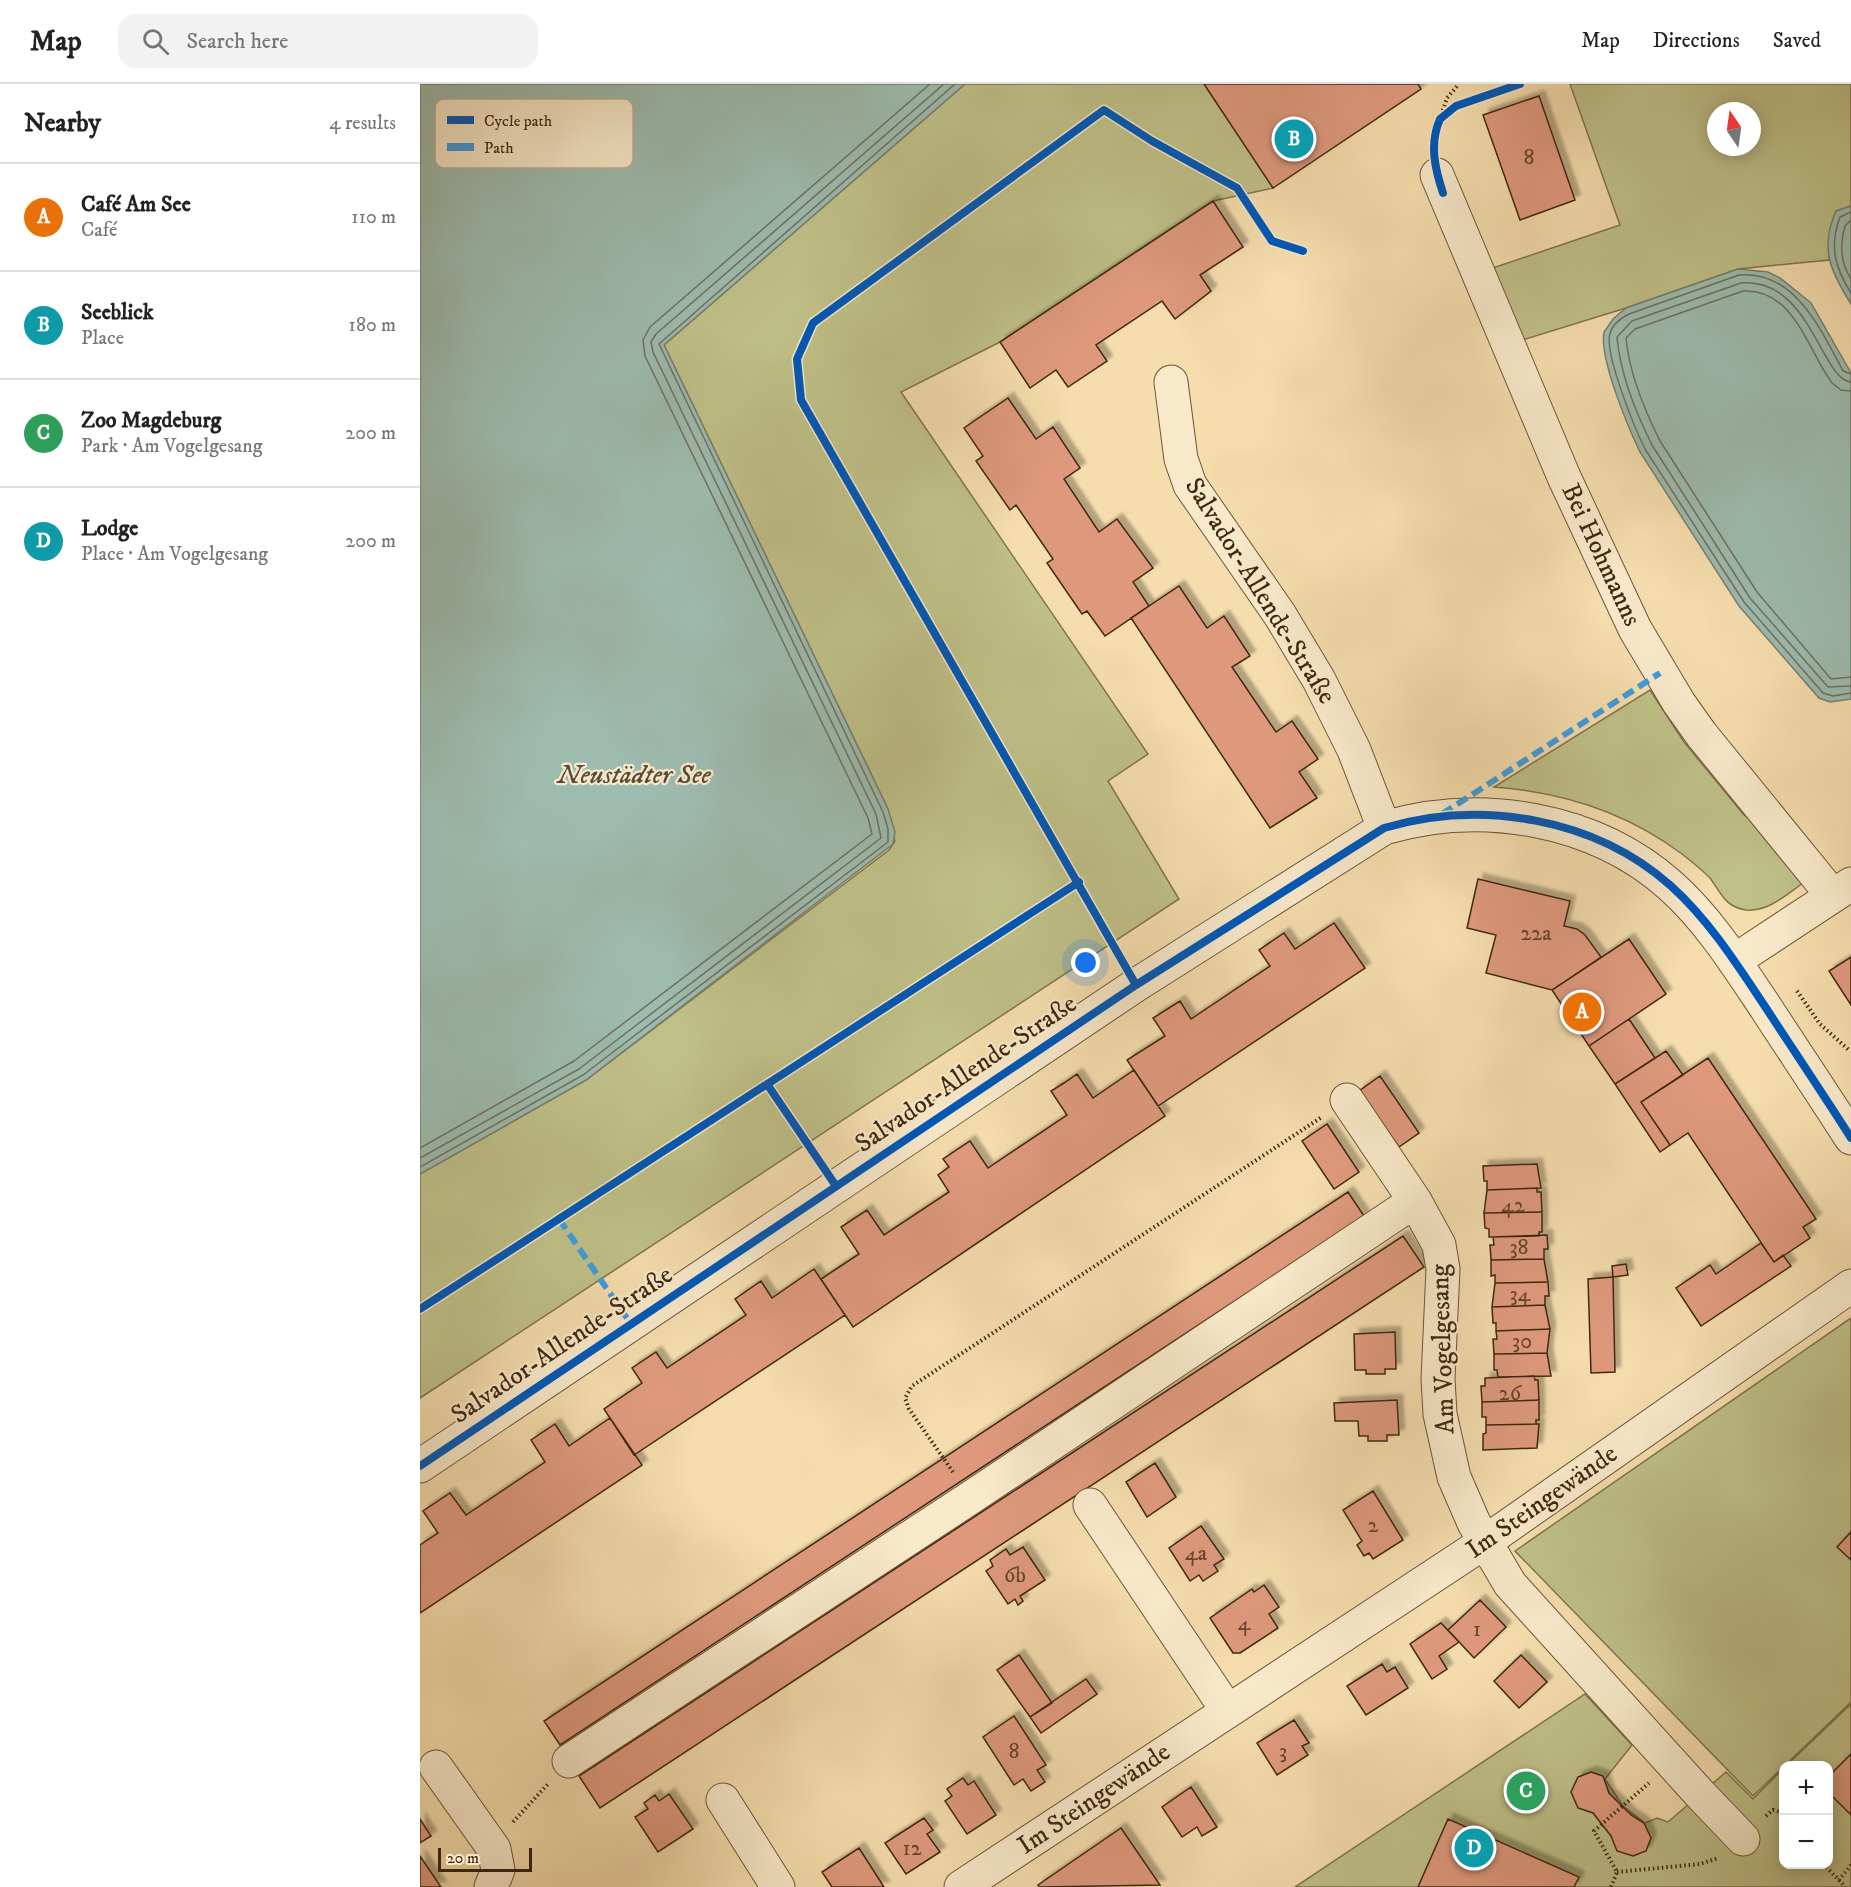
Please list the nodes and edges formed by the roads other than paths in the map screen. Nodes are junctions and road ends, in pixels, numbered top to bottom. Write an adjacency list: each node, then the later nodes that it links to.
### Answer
1 (1437, 175): 4 (street, Bei Hohmanns)
2 (1171, 382): 3 (street, Salvador-Allende-Straße)
3 (1384, 828): 5 (street, Salvador-Allende-Straße); 10 (street, Salvador-Allende-Straße)
4 (1842, 890): 5 (street)
5 (1734, 961): 7 (street)
6 (1347, 1100): 8 (street, Am Vogelgesang)
7 (1851, 1138)
8 (1415, 1201): 12 (street, Am Vogelgesang); 14 (street)
9 (1851, 1286): 12 (street, Im Steingewände)
10 (420, 1466)
11 (1090, 1505): 13 (street)
12 (1485, 1542): 13 (street, Im Steingewände); 17 (street, Am Vogelgesang)
13 (1227, 1710): 20 (street, Im Steingewände)
14 (569, 1761)
15 (436, 1767): 18 (street)
16 (723, 1800): 19 (street)
17 (1743, 1839)
18 (491, 1887)
19 (778, 1887)
20 (962, 1887)

